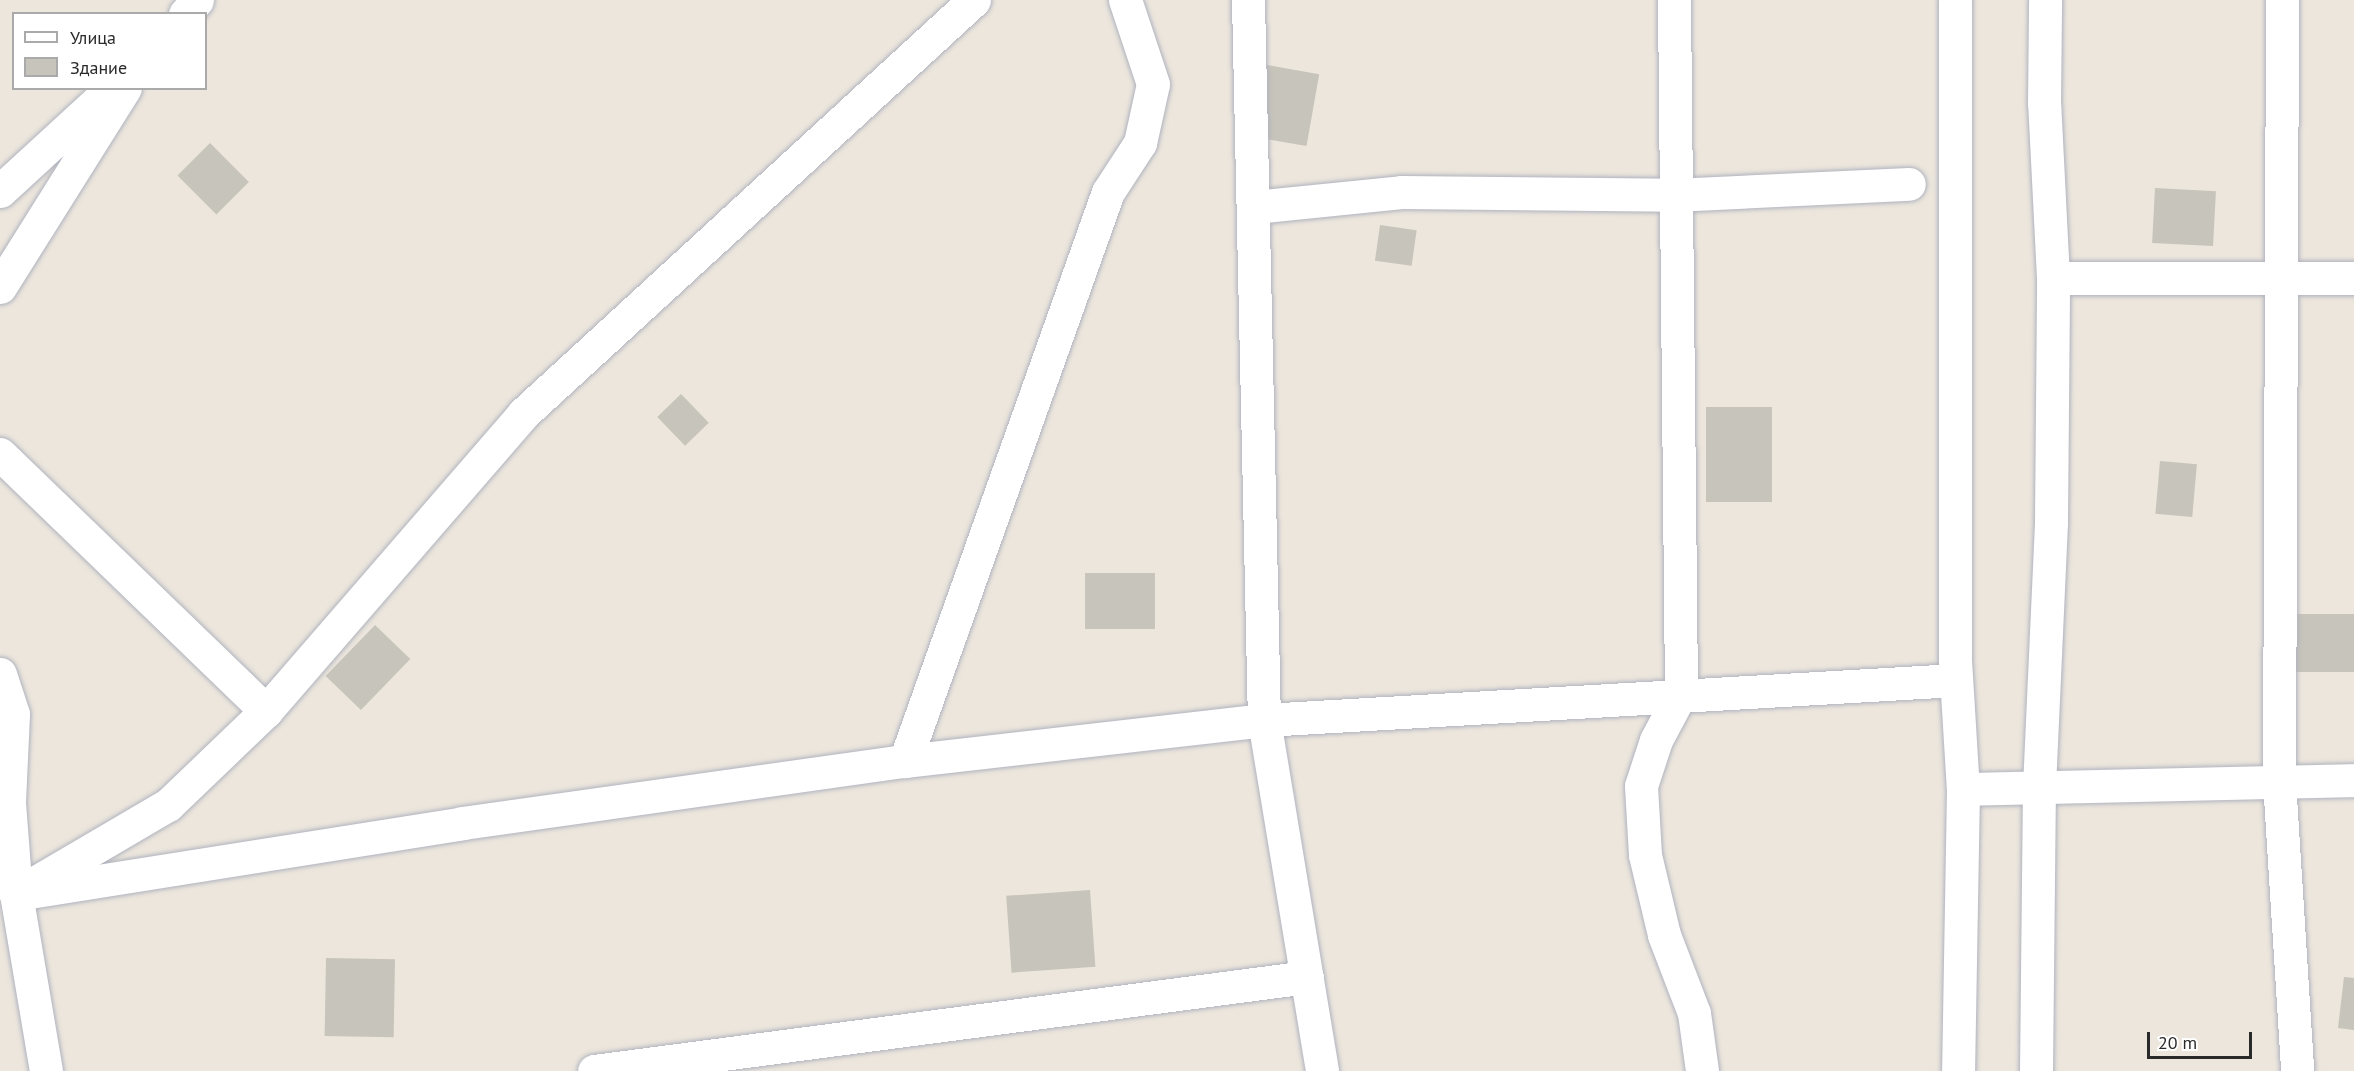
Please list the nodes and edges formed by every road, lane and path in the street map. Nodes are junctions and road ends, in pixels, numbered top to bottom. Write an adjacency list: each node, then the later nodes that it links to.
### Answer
1 (197, 0): 9 (street)
2 (974, 0): 24 (street)
3 (1125, 0): 26 (street)
4 (1248, 0): 15 (street)
5 (1674, 0): 14 (street)
6 (1955, 0): 22 (street)
7 (2045, 0): 17 (street)
8 (2282, 0): 16 (street)
9 (187, 12)
10 (109, 90): 13 (street)
11 (123, 90): 19 (street)
12 (1909, 184): 14 (street)
13 (0, 191)
14 (1673, 195): 15 (street); 23 (street)
15 (1254, 207): 25 (street)
16 (2281, 277): 17 (street); 18 (street); 28 (street)
17 (2053, 278): 29 (street)
18 (2354, 278)
19 (0, 287)
20 (0, 454): 24 (street)
21 (0, 674): 31 (street)
22 (1956, 680): 23 (street); 30 (street)
23 (1681, 693): 25 (street); 36 (street)
24 (266, 711): 31 (street)
25 (1264, 720): 26 (street); 32 (street)
26 (904, 760): 31 (street)
27 (2354, 780): 28 (street)
28 (2279, 781): 29 (street); 39 (street)
29 (2039, 787): 30 (street); 38 (street)
30 (1963, 789): 37 (street)
31 (16, 894): 33 (street)
32 (1307, 976): 34 (street); 35 (street)
33 (46, 1071)
34 (594, 1071)
35 (1322, 1071)
36 (1702, 1071)
37 (1958, 1071)
38 (2036, 1071)
39 (2297, 1071)

